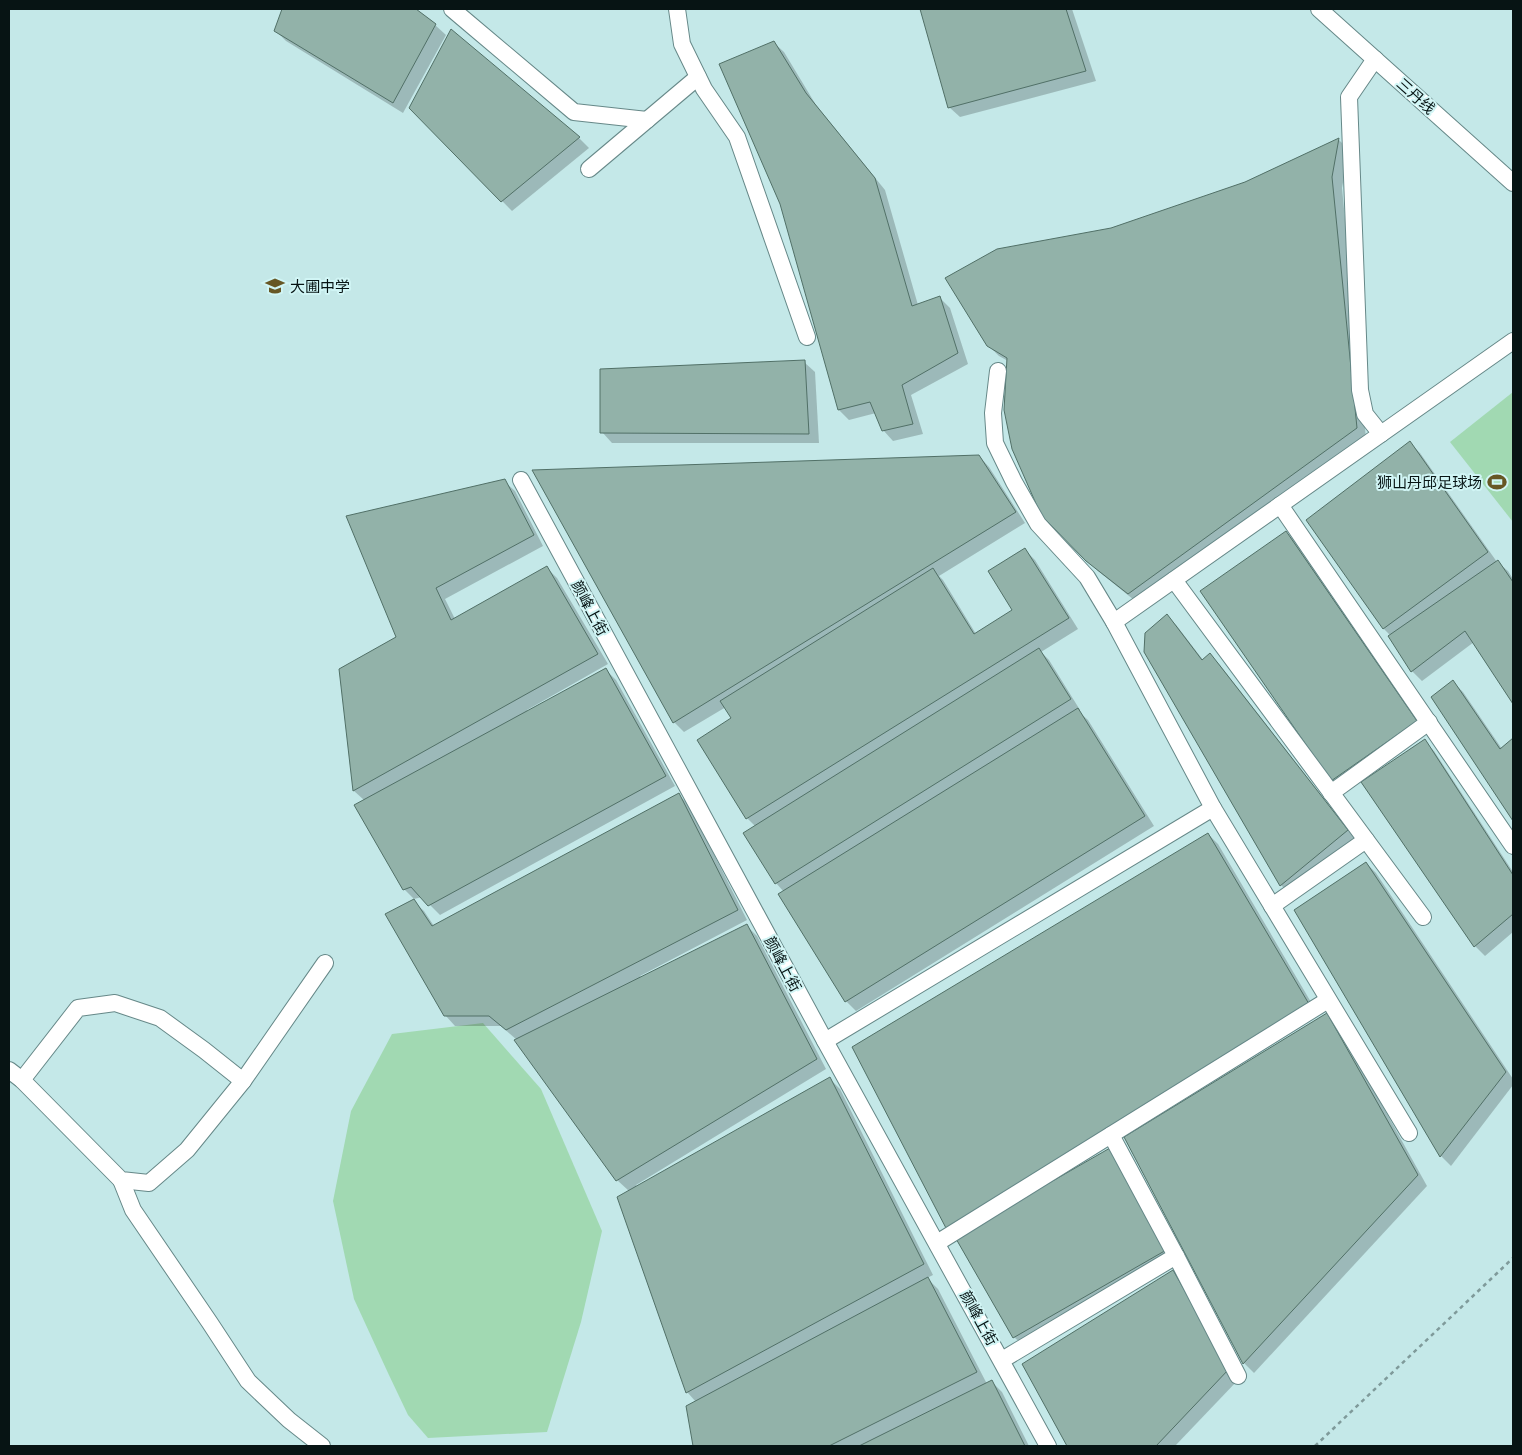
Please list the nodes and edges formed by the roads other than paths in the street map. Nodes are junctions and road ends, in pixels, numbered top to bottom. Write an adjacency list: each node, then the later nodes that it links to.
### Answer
1 (452, 9): 6 (street)
2 (677, 9): 5 (street)
3 (1319, 9): 4 (street, 三丹线)
4 (1375, 59): 8 (street, 三丹线); 12 (street)
5 (698, 77): 6 (street); 9 (street)
6 (647, 120): 7 (street)
7 (589, 169)
8 (1513, 183)
9 (807, 337)
10 (1513, 341): 12 (street)
11 (998, 371): 16 (street)
12 (1381, 434): 14 (street)
13 (521, 480): 26 (street, 颜峰上街)
14 (1280, 505): 15 (street); 17 (street)
15 (1174, 580): 16 (street); 18 (street)
16 (1114, 622): 19 (street)
17 (1429, 722): 18 (street); 21 (street)
18 (1331, 793): 20 (street)
19 (1214, 808): 22 (street); 26 (street)
20 (1366, 840): 22 (street); 23 (street)
21 (1513, 846)
22 (1272, 906): 25 (street)
23 (1423, 917)
24 (325, 963): 28 (street)
25 (1328, 1000): 29 (street); 30 (street)
26 (825, 1040): 32 (street, 颜峰上街)
27 (15, 1075): 28 (street); 31 (street)
28 (243, 1081): 31 (street)
29 (1409, 1133)
30 (1110, 1135): 32 (street); 33 (street)
31 (121, 1180): 36 (street)
32 (937, 1242): 34 (street, 颜峰上街)
33 (1176, 1256): 34 (street); 35 (street)
34 (1002, 1360): 37 (street, 颜峰上街)
35 (1238, 1376)
36 (322, 1446)
37 (1048, 1446)

